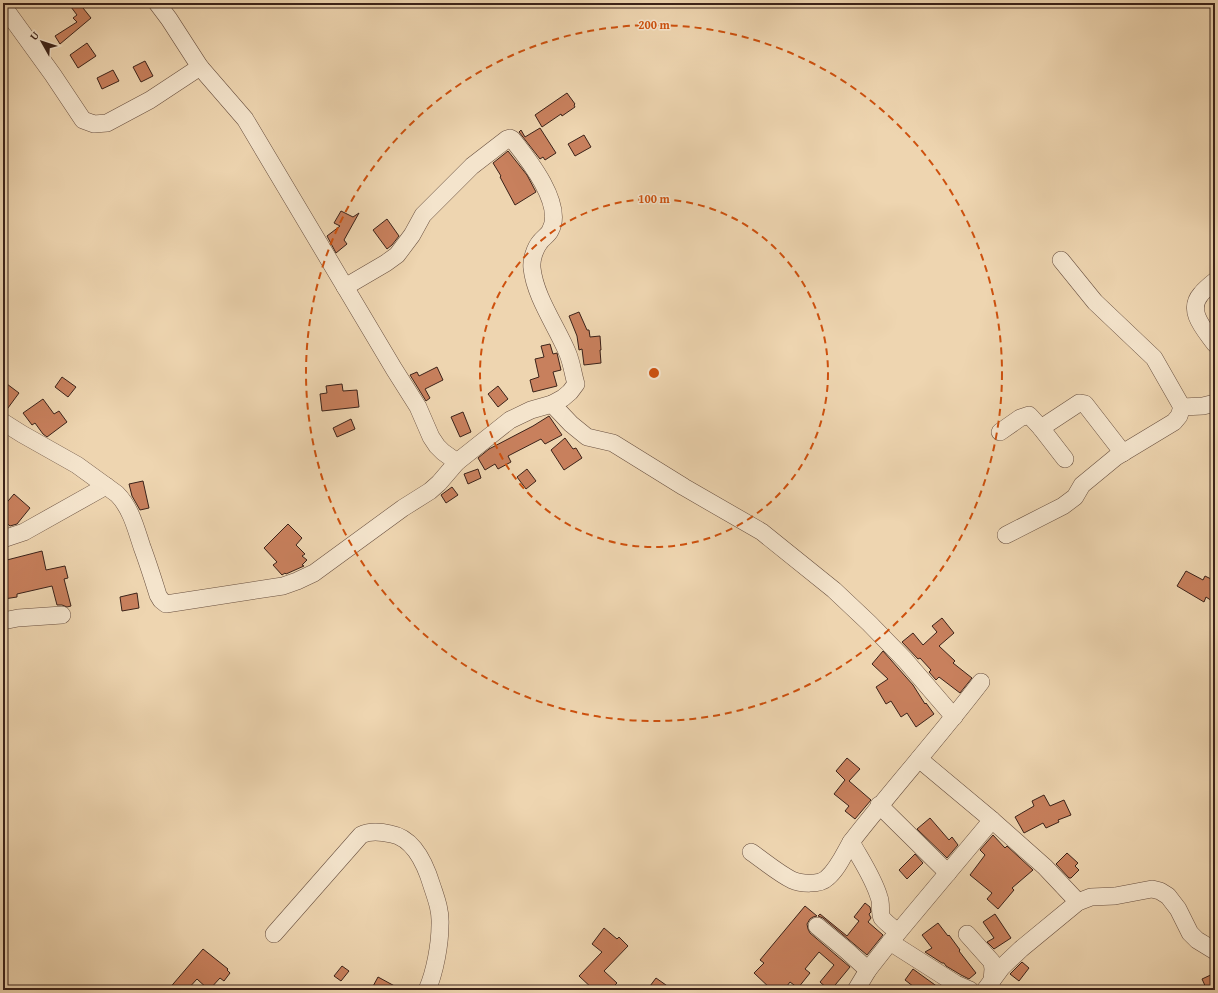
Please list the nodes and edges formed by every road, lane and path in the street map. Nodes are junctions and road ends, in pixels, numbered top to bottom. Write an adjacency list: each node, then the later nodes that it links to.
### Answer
1 (157, 3): 3 (street)
2 (8, 7): 3 (street)
3 (200, 67): 6 (street)
4 (1061, 260): 10 (street)
5 (1215, 281): 7 (street)
6 (345, 287): 9 (street); 16 (street)
7 (1215, 344)
8 (1215, 403): 10 (street)
9 (552, 404): 16 (street); 23 (street)
10 (1182, 407): 14 (street)
11 (3, 422): 17 (street)
12 (1041, 428): 13 (street); 14 (street); 15 (street)
13 (1000, 432)
14 (1123, 453): 18 (street)
15 (1064, 459)
16 (457, 462): 17 (street)
17 (106, 486): 19 (street)
18 (1006, 535)
19 (3, 539)
20 (62, 615): 21 (street)
21 (3, 621)
22 (981, 682): 23 (street)
23 (954, 717): 24 (street)
24 (919, 760): 25 (street); 26 (street)
25 (879, 805): 27 (street); 29 (street)
26 (992, 820): 29 (street); 30 (street)
27 (851, 842): 28 (street); 34 (street)
28 (751, 852)
29 (948, 873): 34 (street)
30 (1078, 902): 35 (street); 37 (street)
31 (817, 926): 36 (street)
32 (274, 934): 38 (street)
33 (967, 934): 37 (street)
34 (894, 937): 36 (street); 40 (street)
35 (1215, 951)
36 (868, 970): 39 (street)
37 (989, 986)
38 (427, 990)
39 (856, 990)
40 (970, 990)

